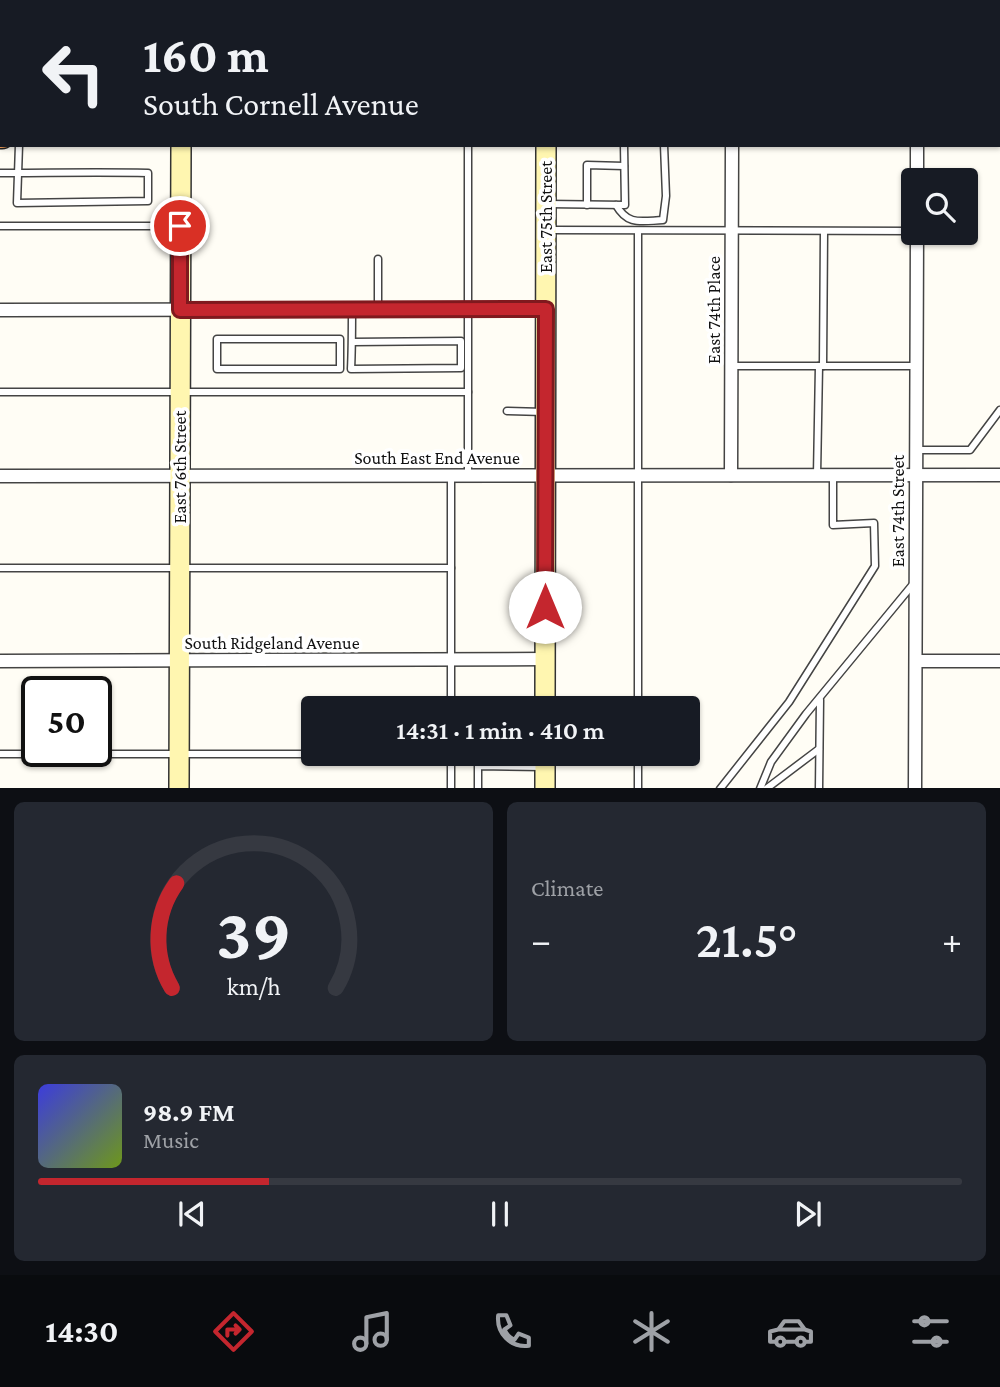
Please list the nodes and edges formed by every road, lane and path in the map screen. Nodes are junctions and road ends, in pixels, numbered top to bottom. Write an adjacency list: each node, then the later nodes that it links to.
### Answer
1 (19, 147): 12 (lane)
2 (181, 147): 17 (street, East 76th Street)
3 (468, 147): 30 (lane)
4 (546, 147): 13 (street, East 75th Street)
5 (624, 147): 9 (lane)
6 (664, 147): 15 (lane)
7 (732, 147): 20 (street, East 74th Place)
8 (917, 147): 10 (street)
9 (624, 166): 14 (lane); 15 (lane)
10 (917, 168)
11 (0, 173): 12 (lane)
12 (18, 173): 12 (lane)
13 (546, 204): 14 (lane); 18 (street, East 75th Street)
14 (587, 205): 15 (lane)
15 (616, 205)
16 (0, 226): 17 (lane)
17 (180, 226): 27 (street, East 76th Street)
18 (546, 230): 19 (lane); 25 (street, East 75th Street)
19 (638, 231): 20 (lane); 48 (lane)
20 (732, 232): 21 (lane); 35 (street, East 74th Place)
21 (824, 232): 22 (lane); 36 (lane)
22 (901, 232)
23 (915, 245): 37 (street, East 74th Street)
24 (378, 259): 29 (lane)
25 (546, 309): 30 (street); 43 (street, East 75th Street)
26 (0, 310): 27 (street)
27 (180, 310): 28 (street); 39 (street, East 76th Street)
28 (352, 310): 29 (street); 31 (lane)
29 (378, 310): 30 (street)
30 (468, 310): 32 (lane)
31 (352, 342): 32 (lane); 34 (lane)
32 (464, 342): 34 (lane); 40 (lane)
33 (340, 352): 33 (lane); 34 (lane)
34 (352, 352)
35 (732, 366): 36 (lane); 49 (street, East 74th Place)
36 (821, 366): 37 (lane); 50 (lane)
37 (916, 366): 44 (street, East 74th Street)
38 (0, 392): 39 (lane)
39 (180, 392): 40 (lane); 55 (street, East 76th Street)
40 (468, 392): 46 (lane)
41 (1000, 410): 44 (lane)
42 (507, 411): 43 (lane)
43 (545, 412): 47 (street, East 75th Street)
44 (916, 450): 52 (street, East 74th Street)
45 (451, 475): 46 (street, South East End Avenue); 55 (street, South East End Avenue); 58 (lane)
46 (468, 475): 47 (street, South East End Avenue)
47 (545, 475): 48 (street, South East End Avenue); 60 (street, East 75th Street)
48 (638, 475): 49 (street, South East End Avenue); 68 (lane)
49 (731, 475): 50 (street, South East End Avenue)
50 (817, 475): 51 (street, South East End Avenue)
51 (833, 475): 52 (street, South East End Avenue); 83 (lane)
52 (916, 475): 53 (street, South East End Avenue); 59 (street, East 74th Street)
53 (1000, 475)
54 (0, 476): 55 (street, South East End Avenue)
55 (180, 476): 57 (street, East 76th Street)
56 (0, 568): 57 (lane)
57 (180, 568): 58 (lane); 63 (street, East 76th Street)
58 (451, 568): 61 (lane)
59 (916, 581): 64 (street, East 74th Street); 69 (lane)
60 (545, 659): 61 (street, South Ridgeland Avenue); 67 (street, East 75th Street)
61 (451, 660): 63 (street, South Ridgeland Avenue); 66 (lane)
62 (0, 661): 63 (street, South Ridgeland Avenue)
63 (179, 661): 72 (street, East 76th Street)
64 (916, 661): 65 (street); 87 (street, East 74th Street)
65 (1000, 661)
66 (451, 696)
67 (545, 696)
68 (638, 696)
69 (820, 700): 70 (lane); 84 (lane)
70 (819, 749): 85 (lane); 86 (lane)
71 (0, 754): 72 (lane)
72 (179, 754): 73 (lane); 78 (street, East 76th Street)
73 (301, 754)
74 (451, 766): 79 (lane)
75 (478, 766): 80 (lane)
76 (545, 766): 81 (street)
77 (638, 766): 82 (lane)
78 (179, 788)
79 (451, 788)
80 (478, 788)
81 (545, 788)
82 (638, 788)
83 (721, 788)
84 (760, 788)
85 (767, 788)
86 (819, 788)
87 (915, 788)

